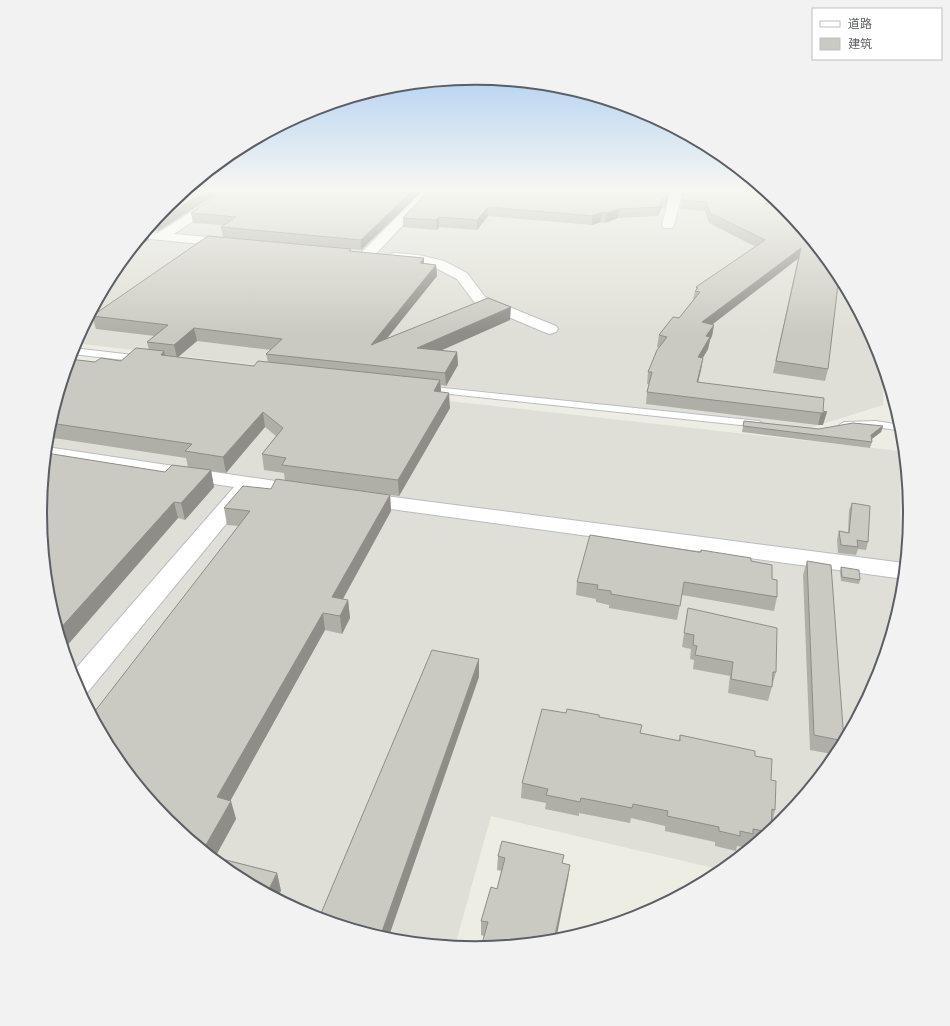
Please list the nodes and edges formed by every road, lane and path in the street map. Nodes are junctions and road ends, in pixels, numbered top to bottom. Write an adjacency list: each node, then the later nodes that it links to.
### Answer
1 (170, 238): 3 (street)
2 (384, 238): 5 (street)
3 (247, 245)
4 (350, 254): 5 (street)
5 (366, 256): 6 (street)
6 (550, 329)
7 (79, 352): 8 (lane)
8 (152, 360)
9 (413, 388): 10 (lane)
10 (772, 425)
11 (831, 427): 12 (lane)
12 (894, 427)
13 (51, 454): 14 (street)
14 (248, 484): 15 (street); 18 (street)
15 (320, 493)
16 (343, 496): 17 (street)
17 (899, 570)
18 (82, 681)

